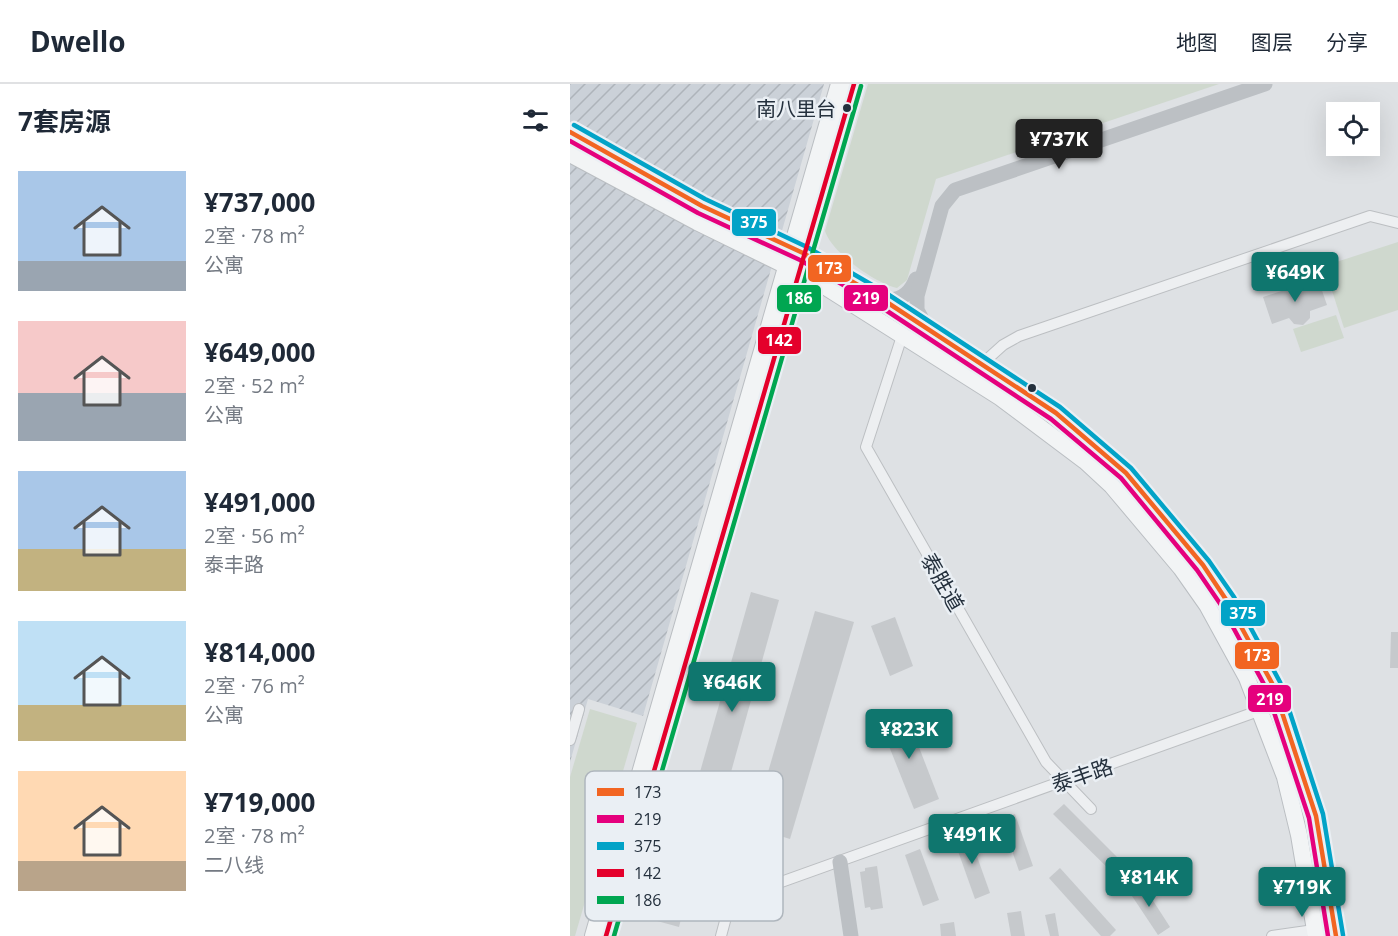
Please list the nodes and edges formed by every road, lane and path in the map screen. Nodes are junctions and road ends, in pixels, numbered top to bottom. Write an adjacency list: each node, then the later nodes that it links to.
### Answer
1 (839, 84): 9 (main road)
2 (854, 84): 7 (main road)
3 (1246, 84): 10 (street)
4 (1265, 84): 11 (street)
5 (570, 132): 9 (main road)
6 (570, 154): 9 (main road)
7 (812, 223): 9 (main road); 10 (main road)
8 (1398, 223): 13 (street)
9 (796, 259): 10 (main road); 12 (main road); 17 (main road); 18 (main road)
10 (882, 299): 11 (main road)
11 (926, 327): 13 (main road)
12 (902, 336): 15 (main road); 19 (street, 泰胜道)
13 (983, 363): 26 (main road)
14 (579, 709): 16 (street)
15 (1261, 710): 19 (street, 泰丰路); 27 (main road)
16 (570, 740)
17 (642, 771)
18 (652, 771)
19 (1063, 782): 20 (street, 泰胜道); 21 (street, 泰丰路)
20 (1091, 809)
21 (837, 863): 22 (street, 泰丰路); 31 (street); 32 (street)
22 (783, 882)
23 (597, 921): 28 (main road)
24 (610, 921): 29 (main road)
25 (725, 921): 30 (street, 泰丰路)
26 (1336, 932): 27 (street)
27 (1316, 933): 33 (street)
28 (592, 936)
29 (606, 936)
30 (722, 936)
31 (845, 936)
32 (851, 936)
33 (1272, 936)

